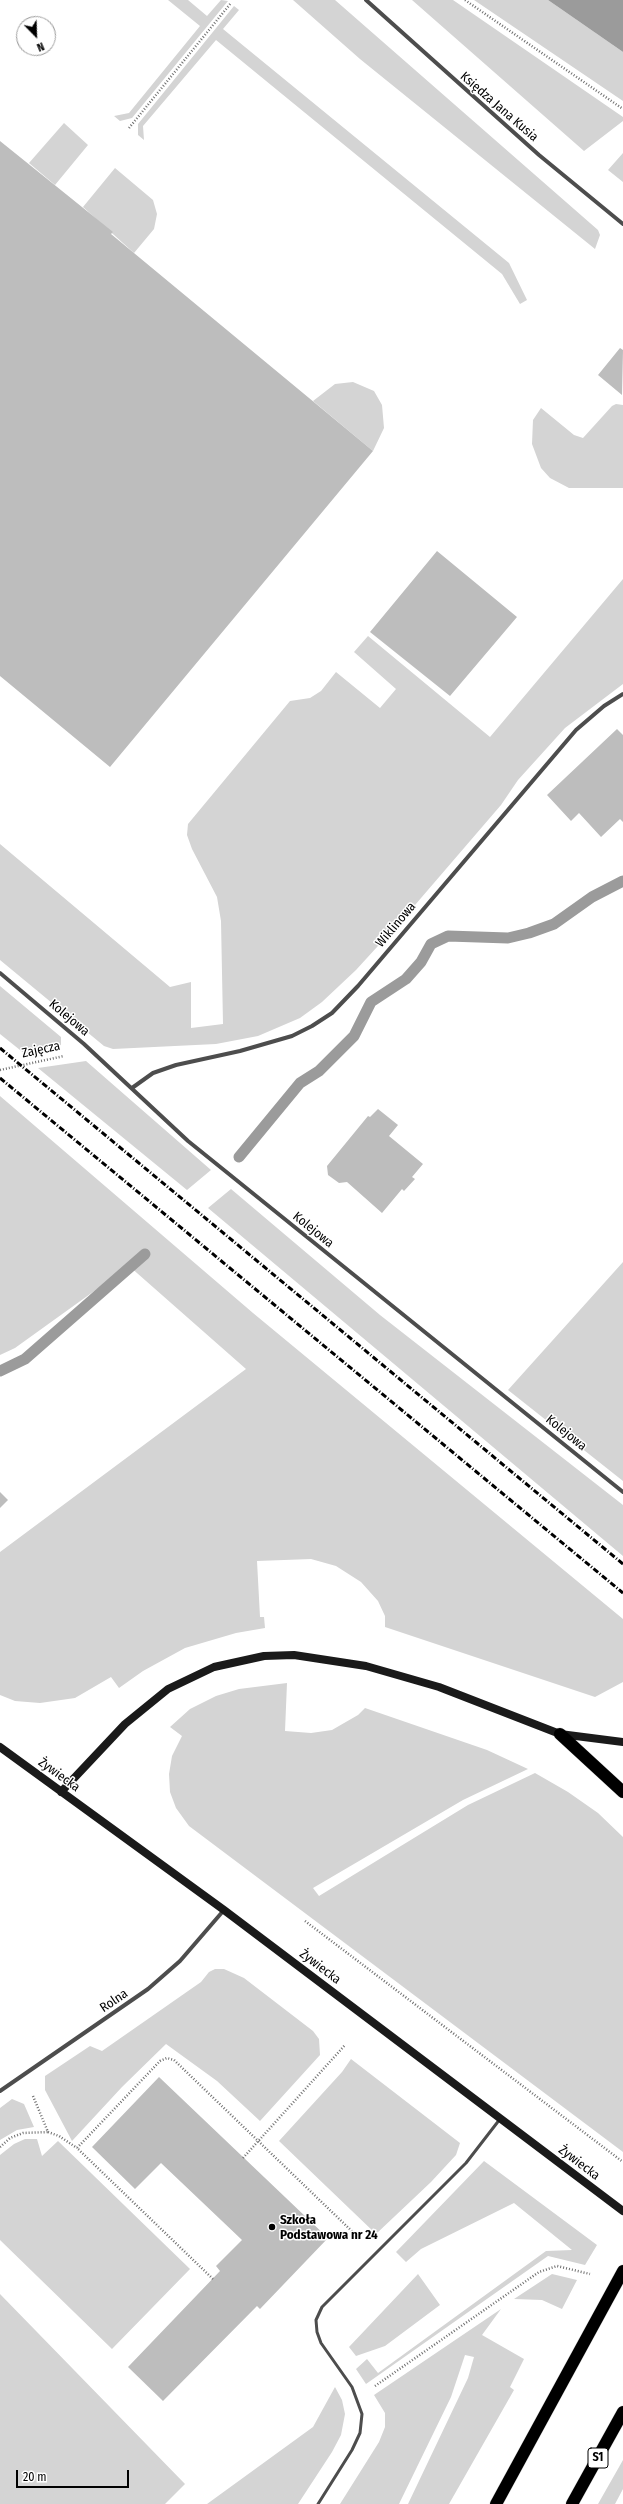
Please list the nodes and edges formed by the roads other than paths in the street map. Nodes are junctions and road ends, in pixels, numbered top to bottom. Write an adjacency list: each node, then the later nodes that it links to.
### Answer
1 (366, 0): 2 (street, Księdza Jana Kusia)
2 (623, 224)
3 (623, 694): 5 (street, Wiklinowa)
4 (0, 973): 5 (street, Kolejowa)
5 (132, 1088): 6 (street, Kolejowa)
6 (623, 1492)
7 (560, 1734): 8 (main road); 10 (main road); 11 (highway)
8 (623, 1742)
9 (0, 1747): 10 (main road, Żywiecka)
10 (61, 1792): 12 (main road, Żywiecka)
11 (623, 1792)
12 (224, 1910): 13 (street, Rolna); 14 (main road, Żywiecka)
13 (0, 2091)
14 (500, 2118): 15 (main road, Żywiecka); 18 (lane)
15 (623, 2211)
16 (623, 2271): 19 (highway)
17 (623, 2412): 20 (highway, S1)
18 (318, 2504)
19 (496, 2504)
20 (572, 2504)

